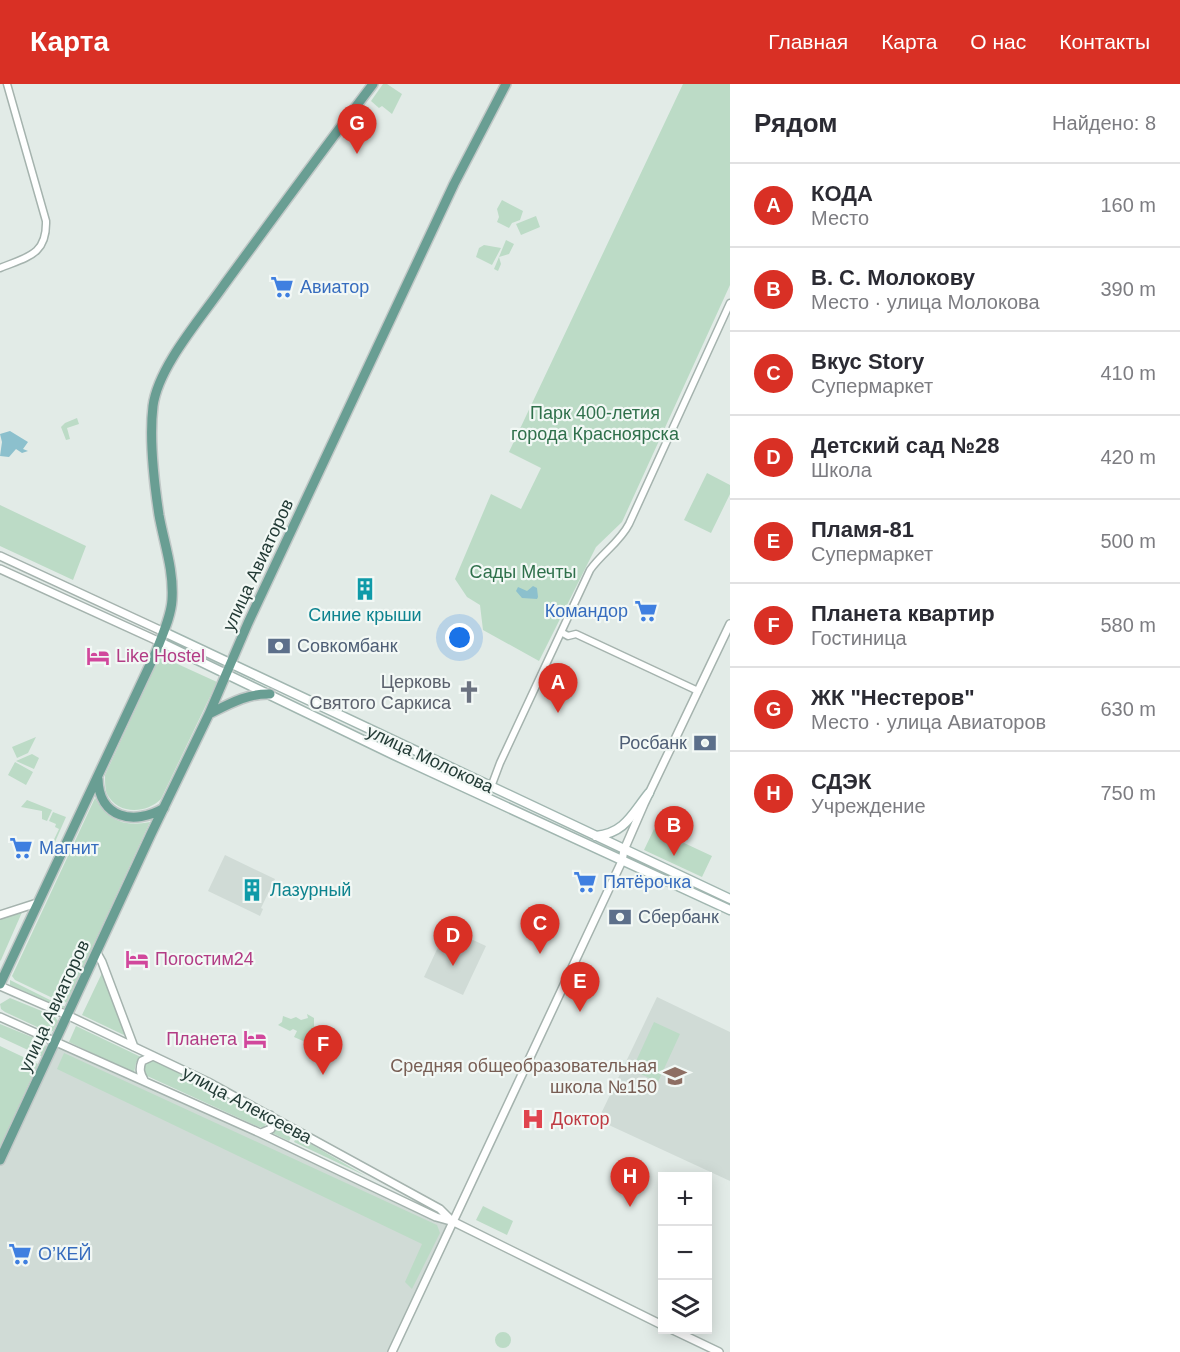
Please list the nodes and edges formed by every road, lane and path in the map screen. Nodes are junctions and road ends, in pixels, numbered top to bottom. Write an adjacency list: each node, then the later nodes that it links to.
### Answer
1 (7, 84): 4 (street)
2 (373, 84): 9 (main road)
3 (506, 84): 12 (main road, улица Авиаторов)
4 (0, 268)
5 (730, 303): 10 (street)
6 (0, 556): 9 (street, улица Молокова)
7 (0, 569): 11 (street, улица Молокова)
8 (730, 624): 14 (street)
9 (164, 632): 11 (main road); 12 (main road, улица Молокова)
10 (561, 632): 14 (street); 18 (street)
11 (160, 642): 13 (main road, улица Молокова); 17 (main road)
12 (231, 664): 13 (main road, улица Авиаторов); 18 (main road, улица Молокова)
13 (227, 674): 15 (main road, улица Молокова); 16 (main road, улица Авиаторов)
14 (698, 691): 19 (street)
15 (270, 694): 16 (main road); 23 (main road, улица Молокова)
16 (209, 714): 20 (main road, улица Авиаторов)
17 (98, 777): 20 (main road); 25 (main road)
18 (491, 787): 21 (main road, улица Молокова)
19 (649, 793): 21 (main road); 22 (street)
20 (165, 808): 28 (main road, улица Авиаторов)
21 (595, 836): 22 (main road, улица Молокова)
22 (624, 850): 23 (street); 24 (main road, улица Молокова)
23 (622, 861): 26 (main road, улица Молокова); 39 (street)
24 (730, 899)
25 (37, 903): 27 (street); 29 (main road)
26 (730, 910)
27 (0, 915)
28 (97, 953): 30 (main road, улица Авиаторов); 33 (street)
29 (0, 985): 30 (street, улица Алексеева)
30 (67, 1015): 32 (main road, улица Авиаторов); 33 (street, улица Алексеева)
31 (0, 1017): 32 (street, улица Алексеева)
32 (54, 1041): 35 (street, улица Алексеева); 38 (main road, улица Авиаторов)
33 (134, 1047): 34 (street, улица Алексеева)
34 (153, 1056): 35 (street); 36 (street, улица Алексеева)
35 (145, 1082): 37 (street, улица Алексеева)
36 (270, 1115): 37 (street); 39 (street, улица Алексеева)
37 (261, 1133): 39 (street, улица Алексеева)
38 (0, 1160)
39 (454, 1222): 40 (street, улица Алексеева); 42 (street)
40 (658, 1322)
41 (683, 1334): 43 (street)
42 (392, 1352)
43 (719, 1352)

